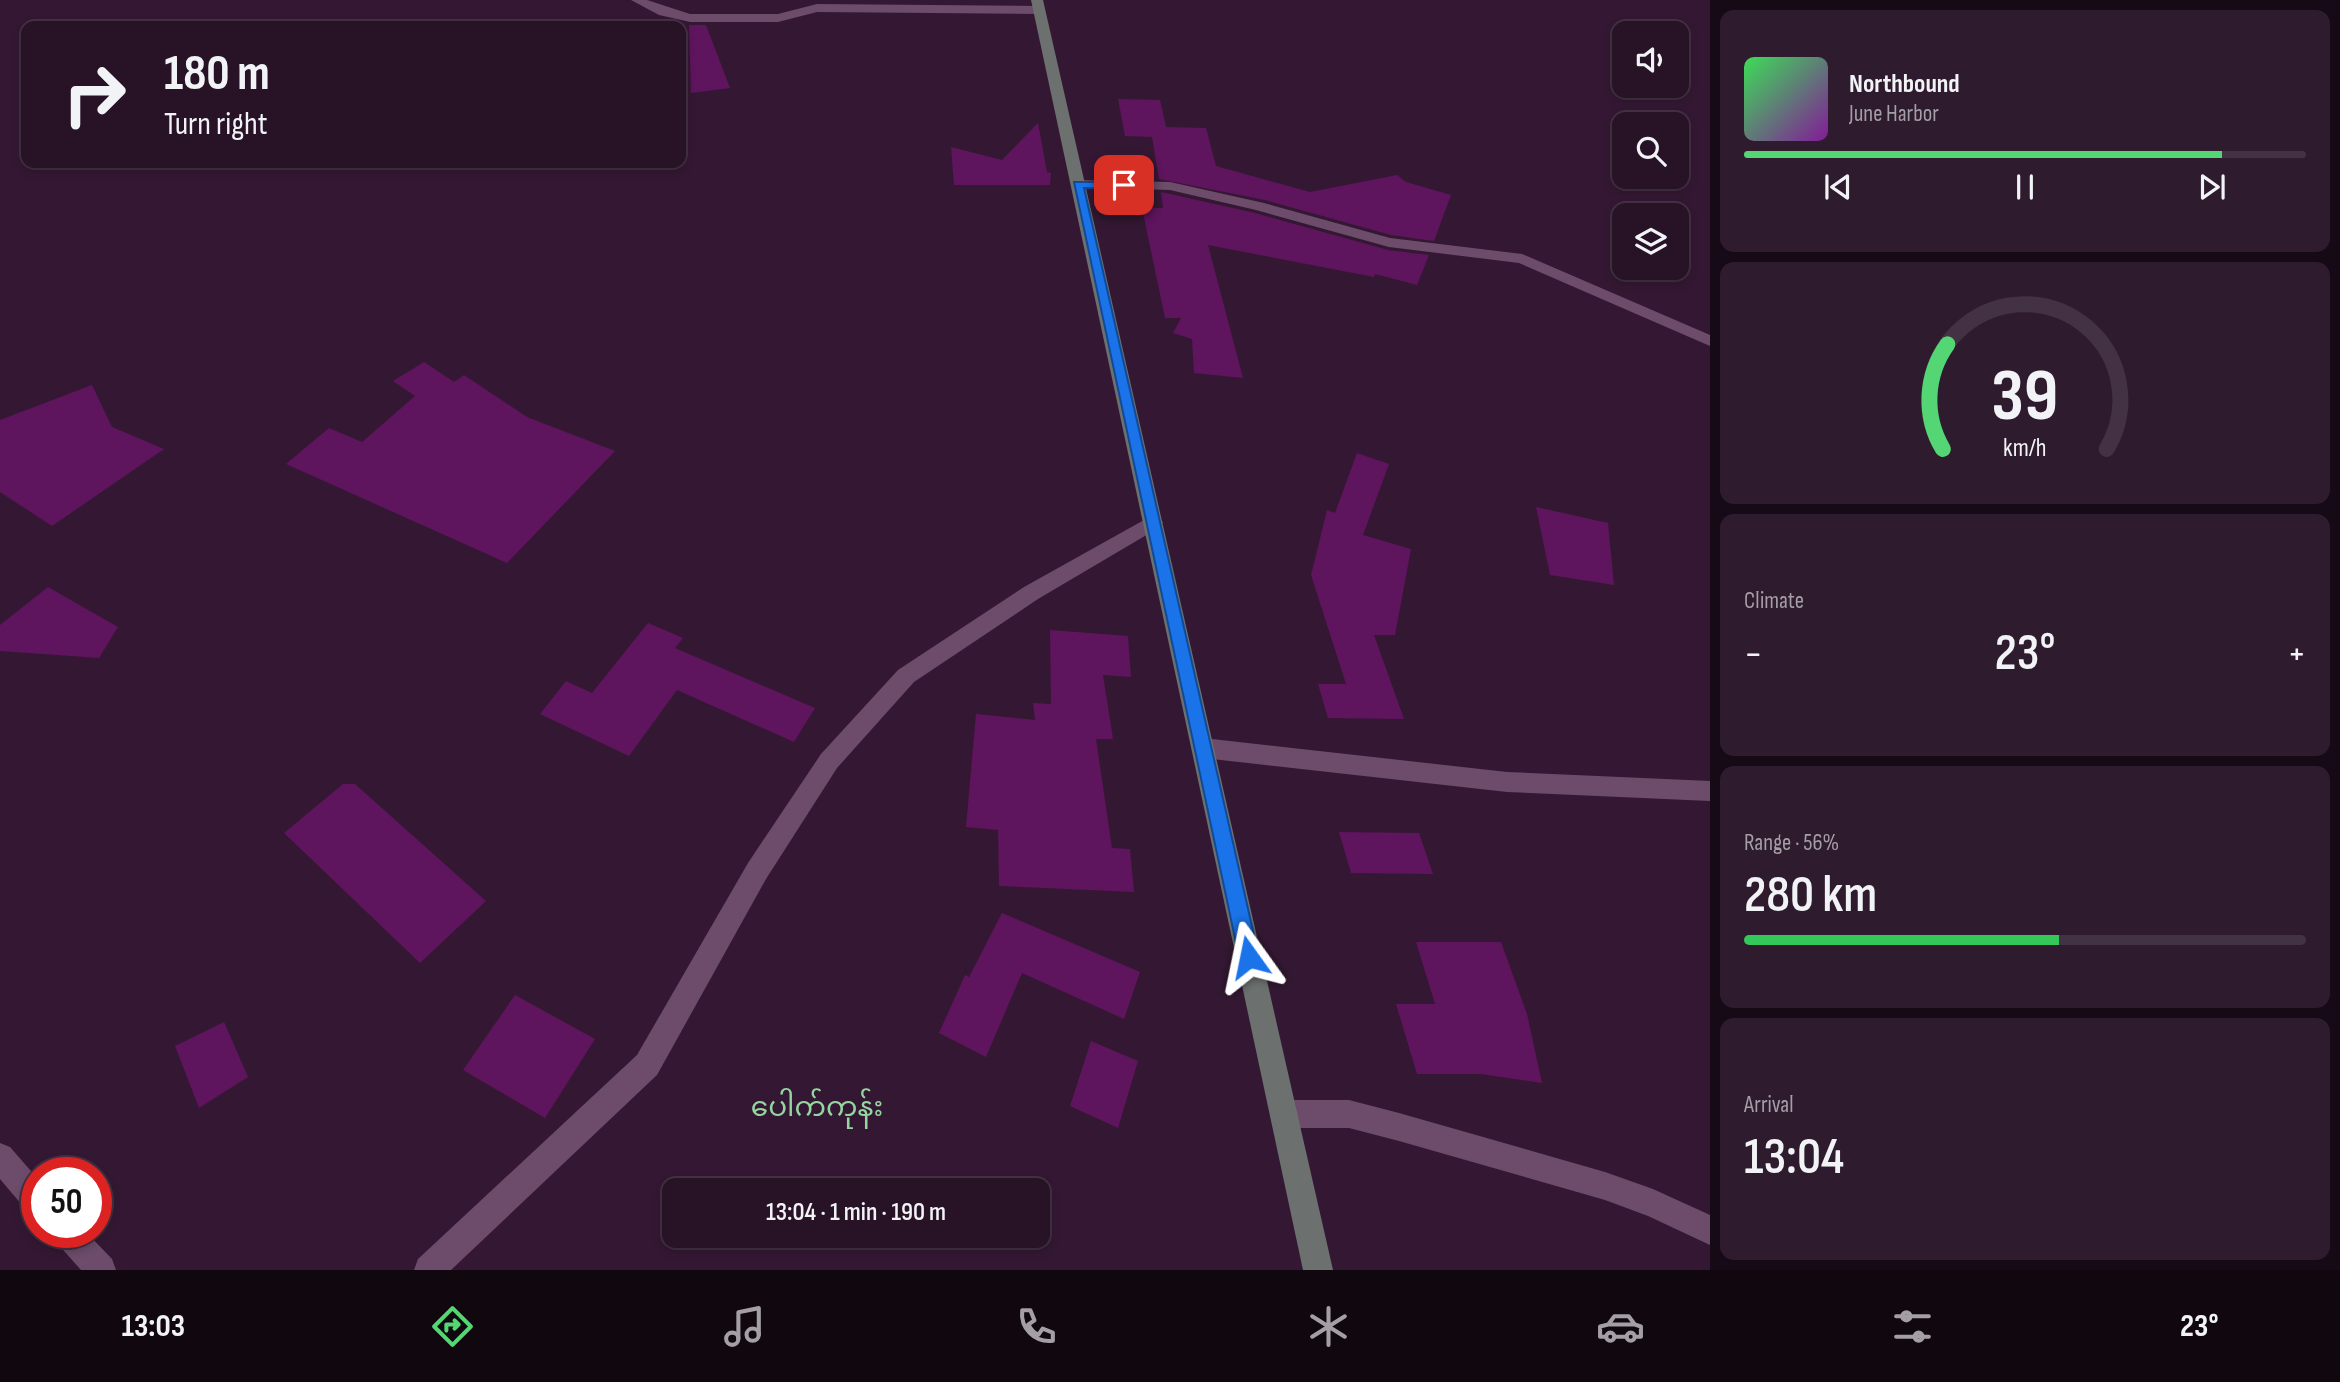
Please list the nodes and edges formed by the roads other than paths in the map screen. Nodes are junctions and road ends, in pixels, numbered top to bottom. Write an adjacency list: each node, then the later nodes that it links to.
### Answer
1 (637, 0): 2 (street)
2 (1038, 5): 3 (main road)
3 (1078, 184): 4 (street); 5 (main road)
4 (1710, 341)
5 (1153, 522): 6 (main road); 14 (street)
6 (1203, 748): 7 (street); 8 (main road)
7 (1710, 791)
8 (1283, 1114): 11 (street); 15 (main road)
9 (0, 1157): 10 (street)
10 (21, 1182)
11 (1710, 1230)
12 (81, 1248): 13 (street)
13 (101, 1270)
14 (429, 1270)
15 (1318, 1270)

